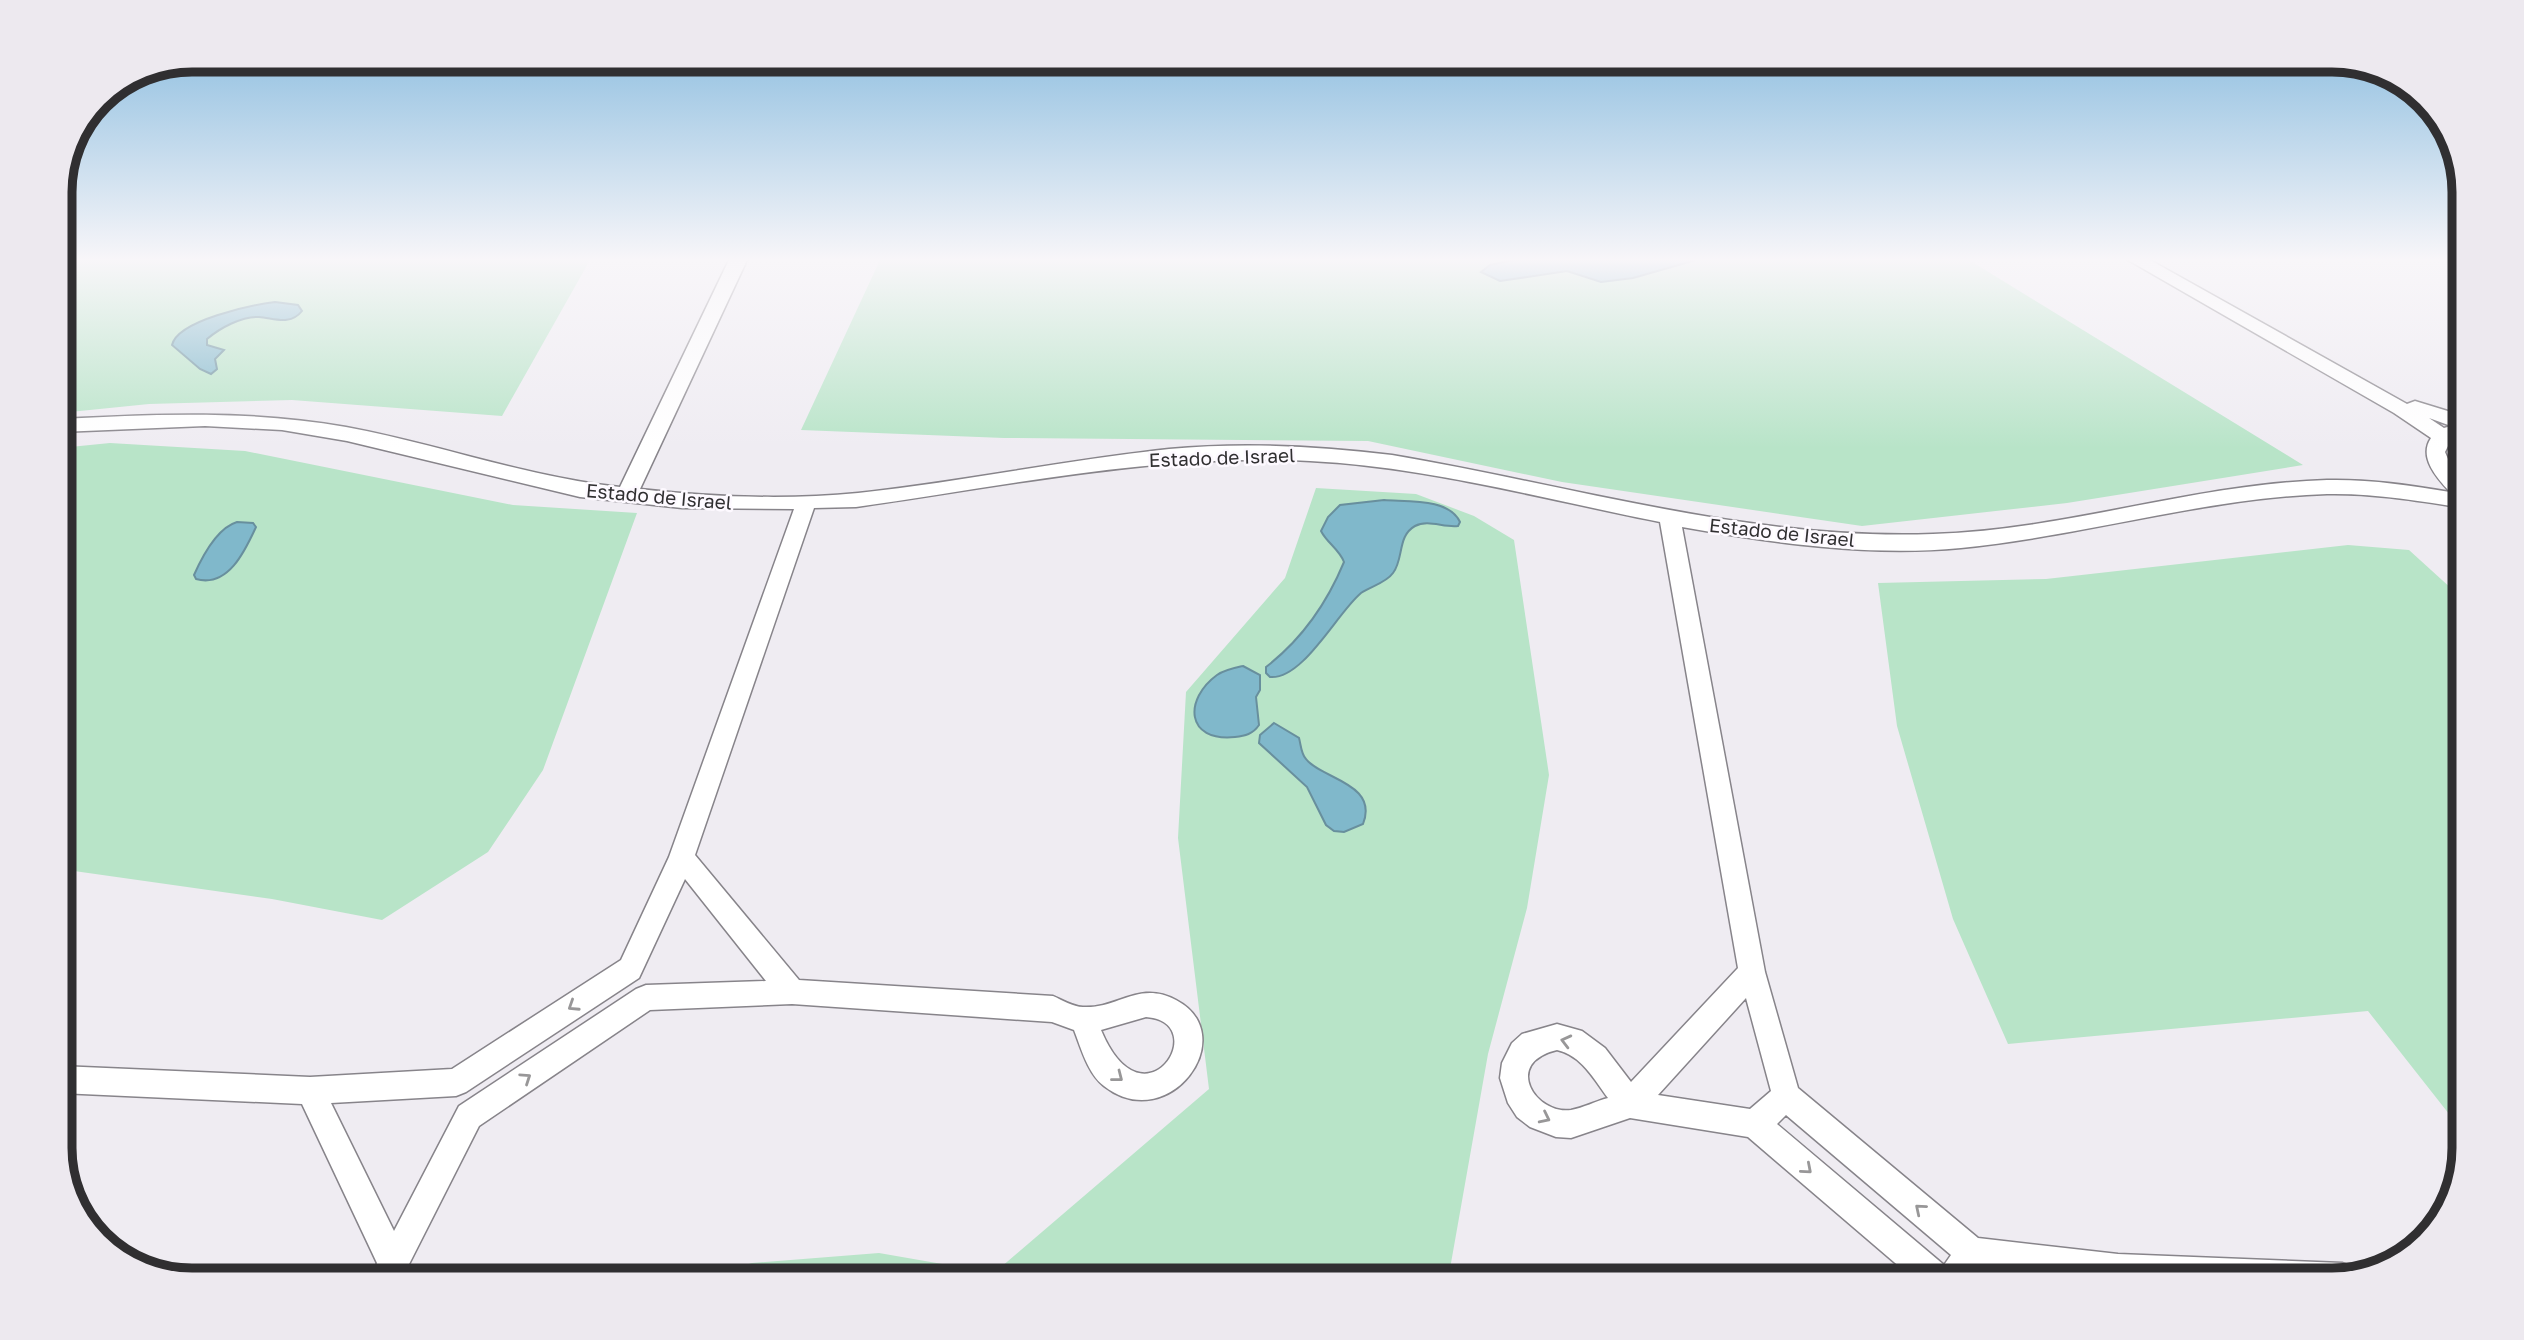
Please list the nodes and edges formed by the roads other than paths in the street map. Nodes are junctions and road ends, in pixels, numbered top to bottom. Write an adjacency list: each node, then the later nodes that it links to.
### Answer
1 (708, 323): 11 (street)
2 (2246, 323): 3 (street)
3 (2347, 380): 4 (street); 7 (street)
4 (2452, 421)
5 (72, 424): 11 (street, Estado de Israel)
6 (2452, 432): 7 (street)
7 (2443, 437): 8 (street)
8 (2442, 470): 9 (street); 10 (street, Estado de Israel)
9 (2452, 480)
10 (2384, 489): 12 (street, Estado de Israel); 14 (street, Estado de Israel)
11 (627, 495): 13 (street, Estado de Israel)
12 (2452, 499)
13 (806, 503): 14 (street, Estado de Israel); 15 (street)
14 (1670, 519): 17 (street)
15 (682, 856): 16 (street); 18 (street)
16 (630, 969): 19 (street); 22 (street, one-way to 22)
17 (1752, 972): 24 (street); 26 (street)
18 (792, 992): 19 (street); 20 (street)
19 (646, 998): 25 (street, one-way to 19)
20 (1083, 1020)
21 (72, 1081): 23 (street)
22 (456, 1082): 23 (street); 25 (street)
23 (310, 1091): 28 (street)
24 (1786, 1096): 26 (street); 27 (street, one-way to 24)
25 (469, 1116): 29 (street)
26 (1755, 1124): 30 (street, one-way to 30)
27 (1972, 1253): 31 (street); 32 (street)
28 (388, 1268)
29 (391, 1268)
30 (1924, 1268)
31 (1961, 1268)
32 (2069, 1268)

